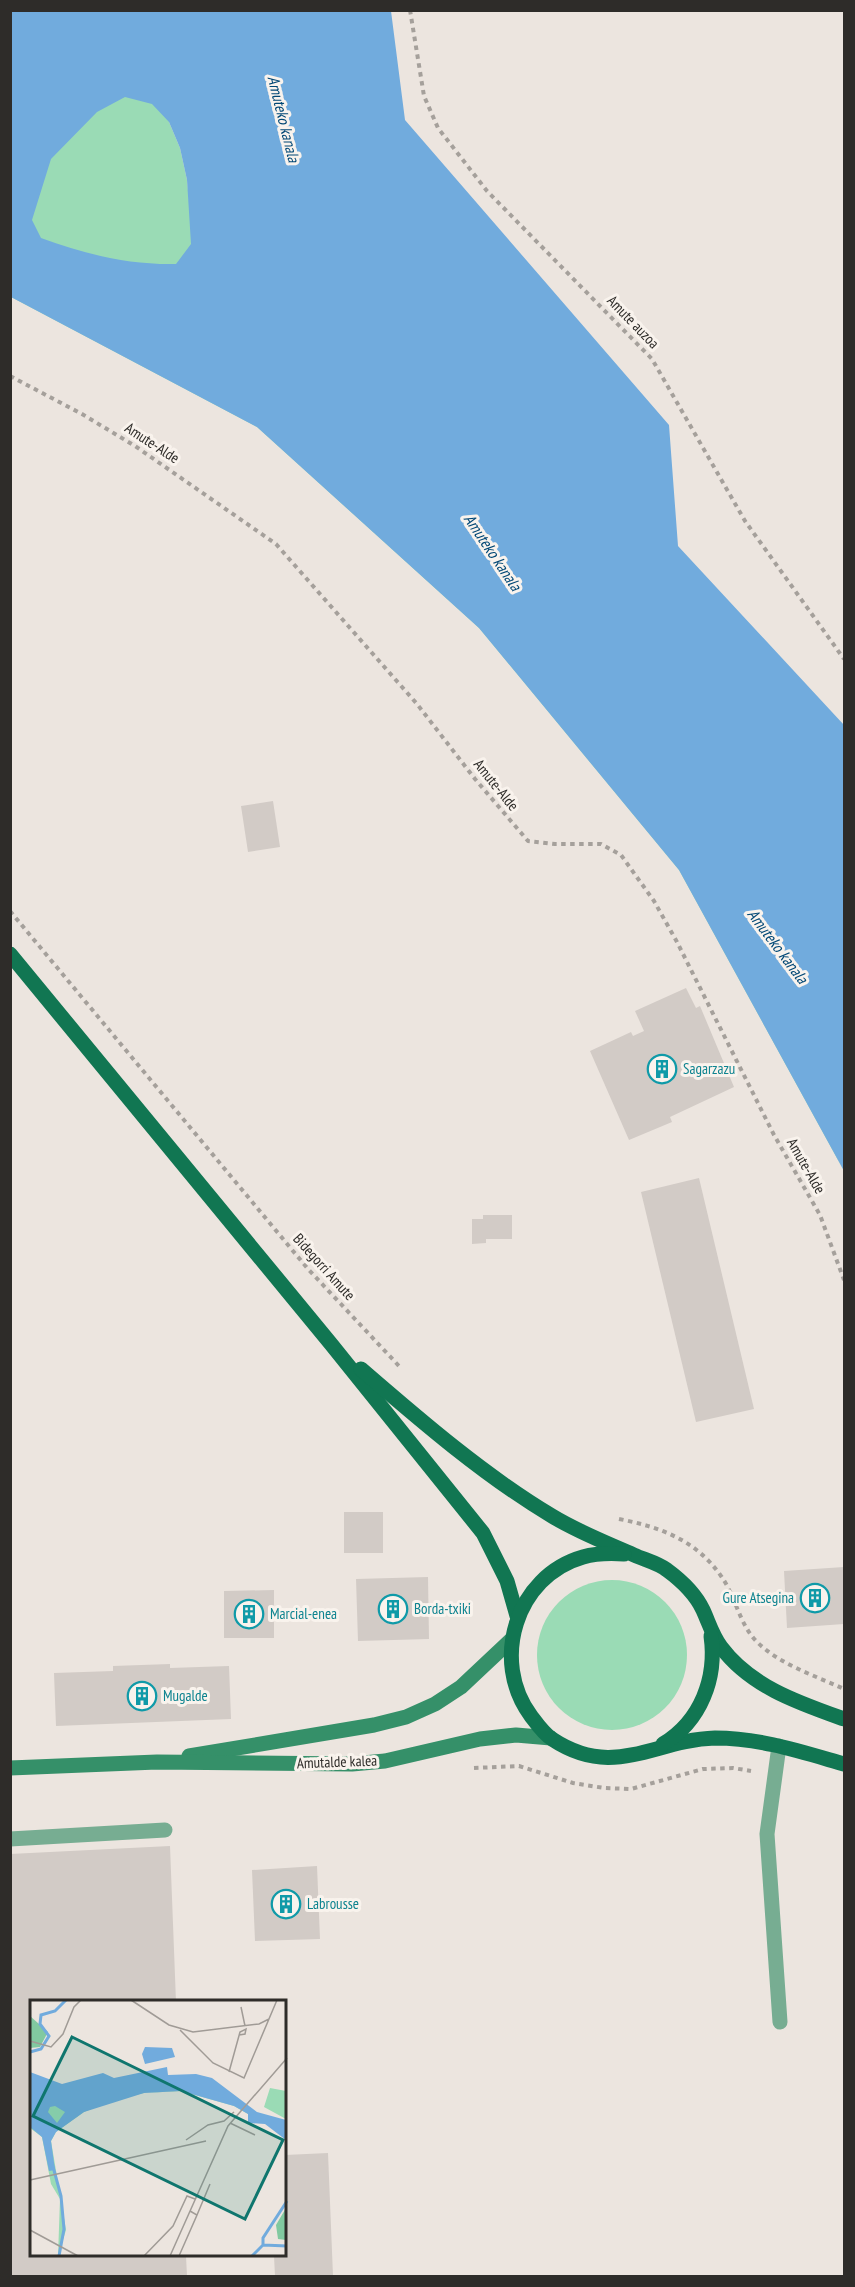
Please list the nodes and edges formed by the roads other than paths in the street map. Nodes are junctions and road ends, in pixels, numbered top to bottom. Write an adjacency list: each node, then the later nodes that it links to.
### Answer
1 (10, 954): 2 (main road)
2 (332, 1344): 3 (main road); 4 (main road)
3 (636, 1556): 4 (main road); 5 (main road)
4 (517, 1616): 6 (main road)
5 (711, 1630): 7 (main road); 10 (main road)
6 (511, 1640): 8 (main road); 11 (main road, Amutalde kalea)
7 (844, 1719)
8 (551, 1738): 10 (main road); 11 (main road, Amutalde kalea)
9 (779, 1746): 10 (main road); 12 (main road); 16 (lane)
10 (653, 1750)
11 (157, 1762): 13 (main road, Amutalde kalea)
12 (844, 1764)
13 (10, 1768)
14 (165, 1830): 15 (lane)
15 (10, 1839)
16 (780, 2022)

